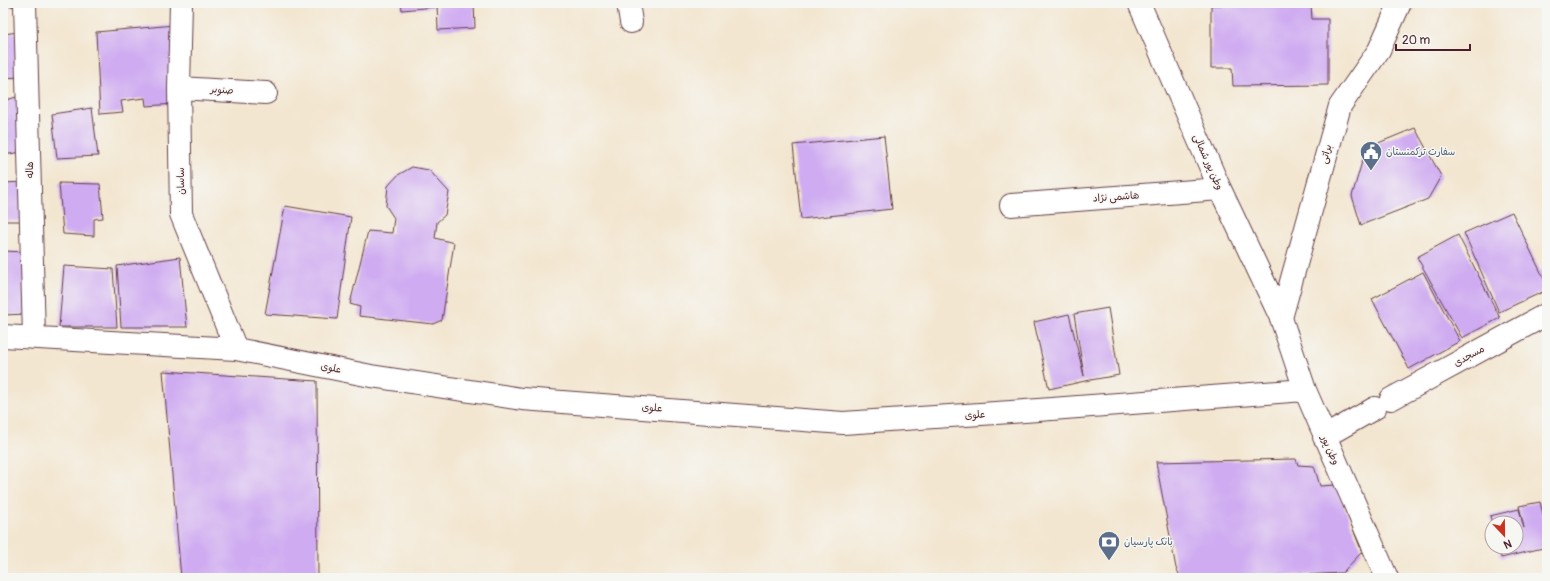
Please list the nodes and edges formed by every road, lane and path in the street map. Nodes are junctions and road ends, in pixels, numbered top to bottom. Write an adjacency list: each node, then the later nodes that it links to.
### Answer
1 (25, 3): 12 (street, هاله)
2 (181, 3): 5 (street, ساسان)
3 (1139, 3): 7 (street, وطن پور شمالی)
4 (1400, 3): 10 (street, براتی)
5 (179, 88): 6 (street, صنوبر); 13 (street, ساسان)
6 (266, 93)
7 (1220, 189): 8 (street, هاشمی نژاد); 10 (street, وطن پور شمالی)
8 (1011, 205)
9 (1547, 314): 15 (street, مسجدی)
10 (1281, 318): 14 (street, وطن پور)
11 (3, 336): 12 (street, علوی)
12 (34, 337): 13 (street, علوی)
13 (236, 349): 14 (street, علوی)
14 (1305, 390): 15 (street, وطن پور)
15 (1324, 437): 16 (street, وطن پور)
16 (1387, 578)

